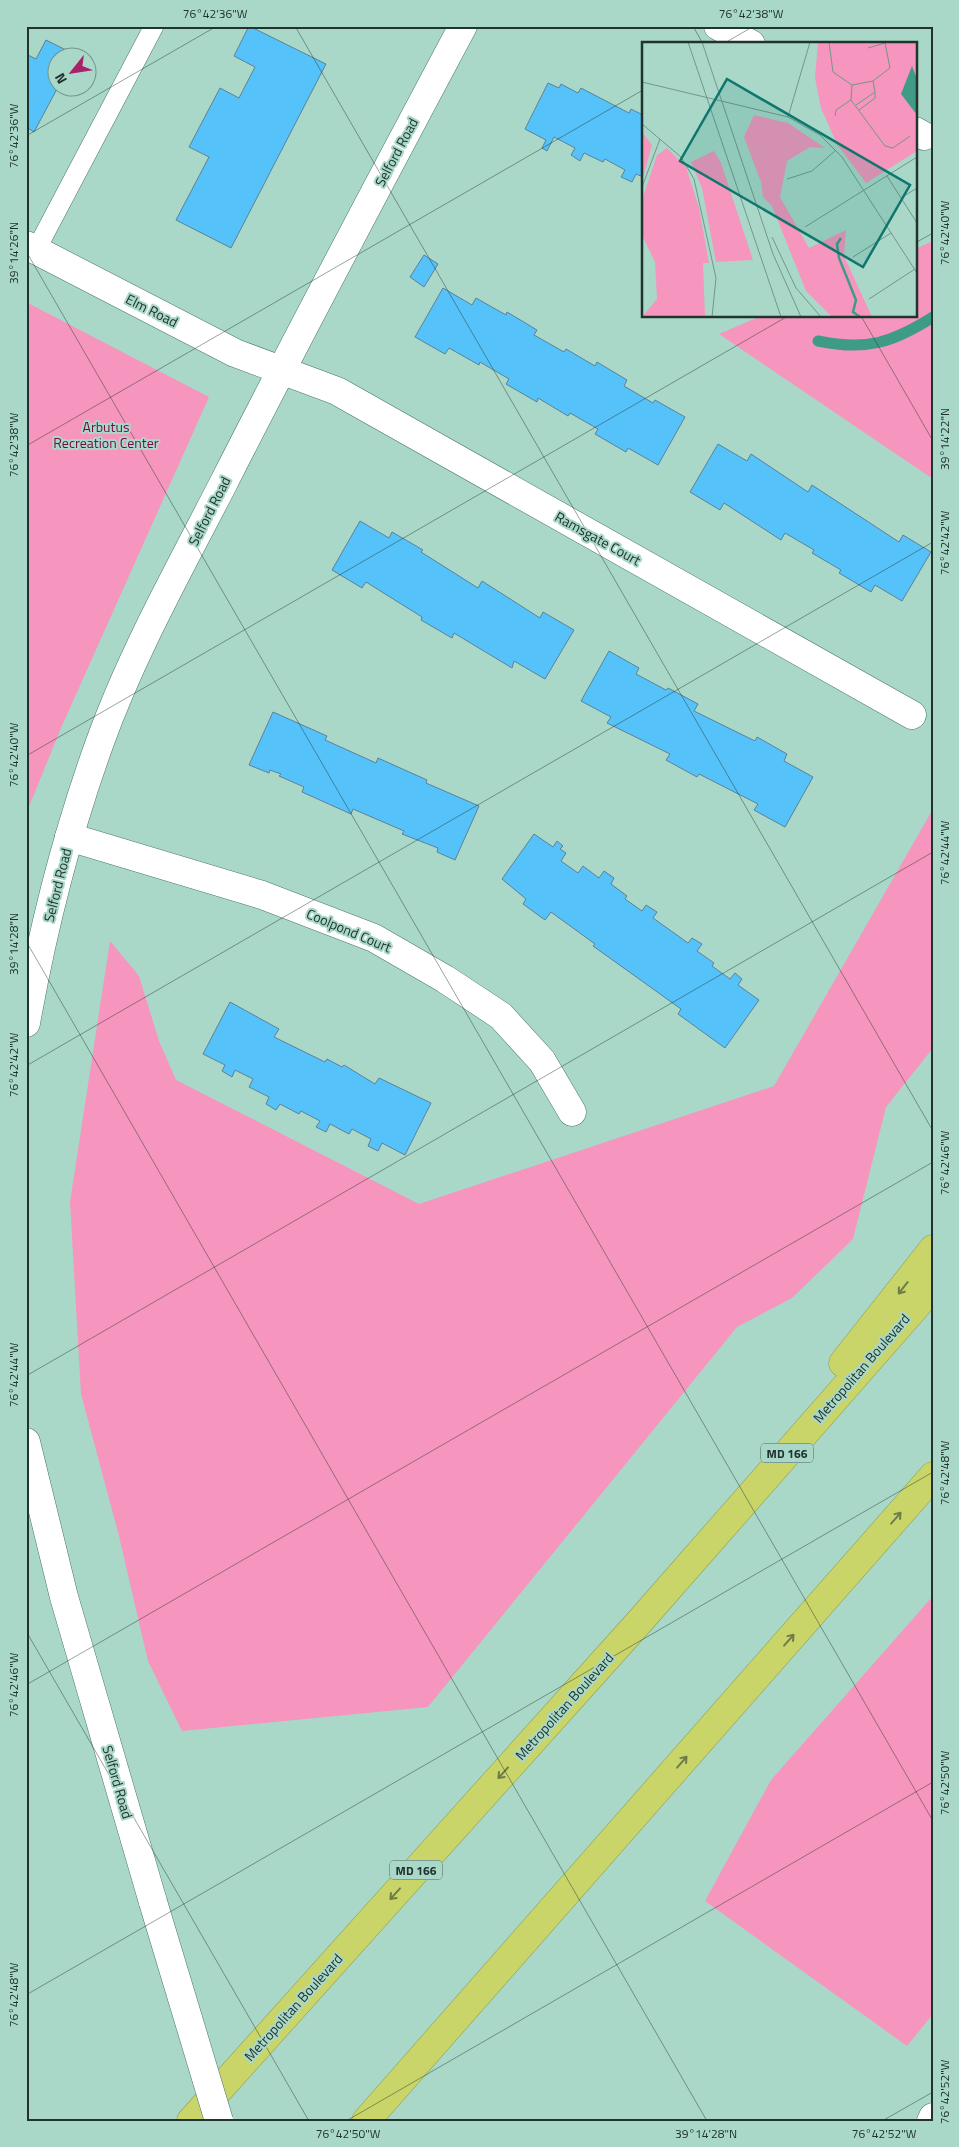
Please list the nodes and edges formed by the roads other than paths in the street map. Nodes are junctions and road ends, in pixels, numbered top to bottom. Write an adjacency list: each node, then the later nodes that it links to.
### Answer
1 (154, 26): 5 (lane)
2 (463, 26): 6 (street, Selford Road)
3 (718, 26): 4 (street)
4 (746, 42)
5 (31, 248): 6 (street, Elm Road)
6 (280, 371): 7 (street, Ramsgate Court); 8 (street, Selford Road)
7 (912, 715)
8 (69, 837): 9 (street, Selford Road); 10 (street, Coolpond Court)
9 (26, 1023)
10 (572, 1112)
11 (933, 1249): 15 (highway, one-way to 15)
12 (933, 1287): 15 (highway, Metropolitan Boulevard / MD 166)
13 (26, 1442): 19 (street, Selford Road, bridge)
14 (933, 1476): 16 (highway, one-way to 14)
15 (641, 1620): 18 (highway, Metropolitan Boulevard / MD 166, one-way to 18)
16 (650, 1799): 20 (highway); 21 (highway)
17 (933, 2117): 22 (street)
18 (191, 2121)
19 (219, 2121)
20 (366, 2121)
21 (390, 2121)
22 (931, 2121)

